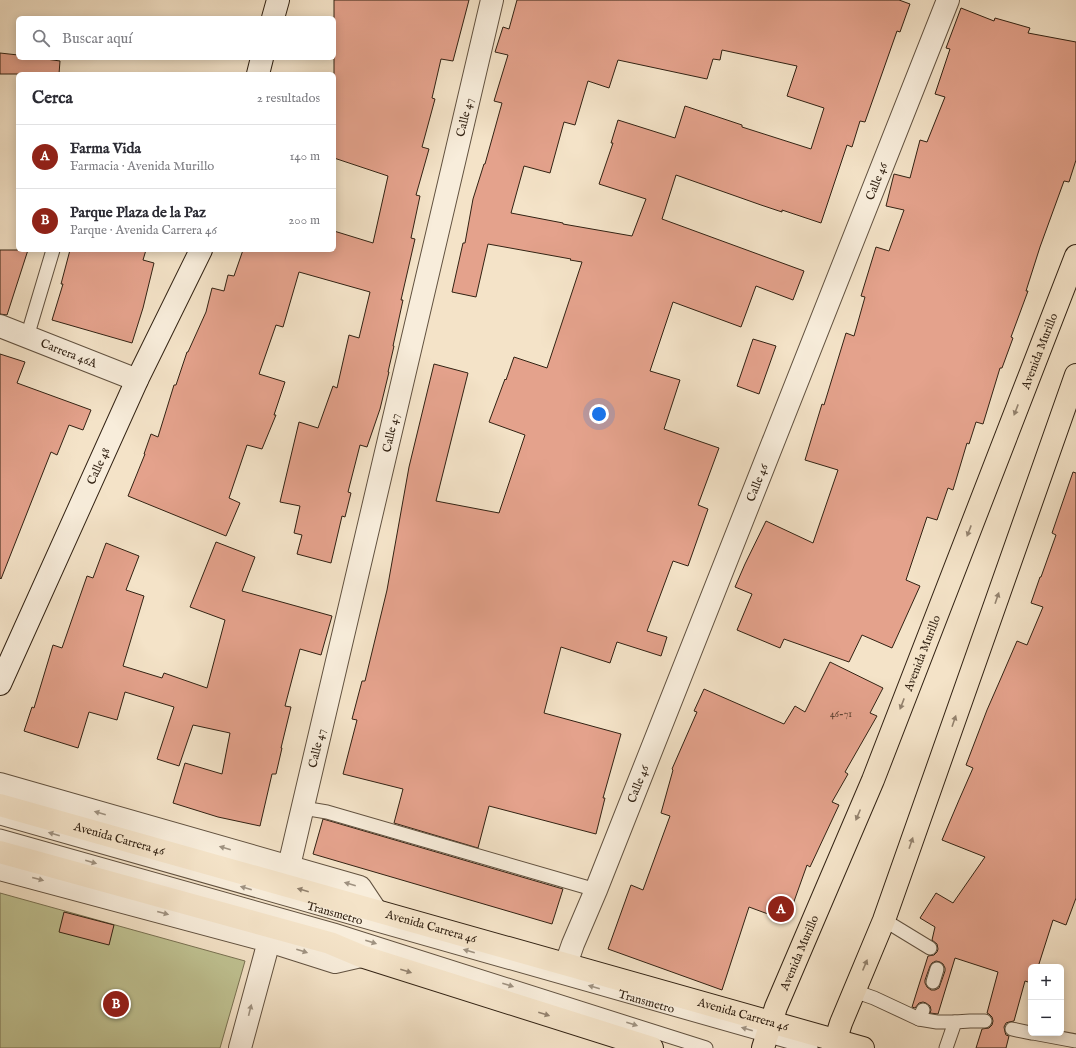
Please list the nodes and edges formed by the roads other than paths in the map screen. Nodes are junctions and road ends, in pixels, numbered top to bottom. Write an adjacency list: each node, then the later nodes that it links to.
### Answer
1 (278, 0): 4 (street)
2 (492, 0): 17 (street, Calle 47)
3 (948, 0): 23 (street, Calle 46)
4 (274, 16)
5 (262, 60): 6 (street)
6 (258, 72)
7 (52, 252): 11 (lane)
8 (200, 252): 13 (street, Calle 48)
9 (1076, 256): 38 (main road, Avenida Murillo, one-way to 38)
10 (0, 326): 11 (street, Carrera 46A)
11 (27, 337): 13 (street, Carrera 46A)
12 (1076, 375): 26 (main road, one-way to 12)
13 (137, 380): 14 (street, Calle 48)
14 (0, 684)
15 (0, 784): 21 (street, one-way to 15)
16 (0, 805): 24 (main road, Avenida Carrera 46, one-way to 16)
17 (302, 808): 21 (street, Calle 47); 23 (lane)
18 (0, 818): 24 (lane, Transmetro, one-way to 18)
19 (0, 836): 27 (lane, Transmetro, one-way to 27)
20 (0, 852): 27 (main road)
21 (289, 866): 25 (street, one-way to 21)
22 (0, 869): 28 (street, one-way to 28)
23 (596, 890): 31 (street, Calle 46)
24 (339, 907): 25 (main road, Avenida Carrera 46); 38 (lane, Transmetro, one-way to 24)
25 (376, 911): 31 (main road, Avenida Carrera 46)
26 (884, 920): 29 (lane); 32 (main road, one-way to 26)
27 (332, 937): 30 (main road); 43 (lane, Transmetro, one-way to 43)
28 (269, 941): 30 (street, one-way to 30); 41 (street, one-way to 28)
29 (930, 948)
30 (361, 956): 42 (main road, one-way to 42)
31 (566, 964): 38 (main road, Avenida Carrera 46)
32 (854, 991): 34 (lane); 40 (main road)
33 (984, 1021): 34 (lane)
34 (955, 1022): 46 (lane)
35 (1012, 1029): 36 (lane)
36 (1028, 1032)
37 (1048, 1036): 39 (lane)
38 (773, 1039): 40 (main road, Avenida Carrera 46); 44 (lane, Transmetro)
39 (1076, 1041)
40 (834, 1044): 45 (main road, Avenida Carrera 46)
41 (240, 1048)
42 (652, 1048)
43 (706, 1048)
44 (811, 1048)
45 (863, 1048)
46 (946, 1048)

